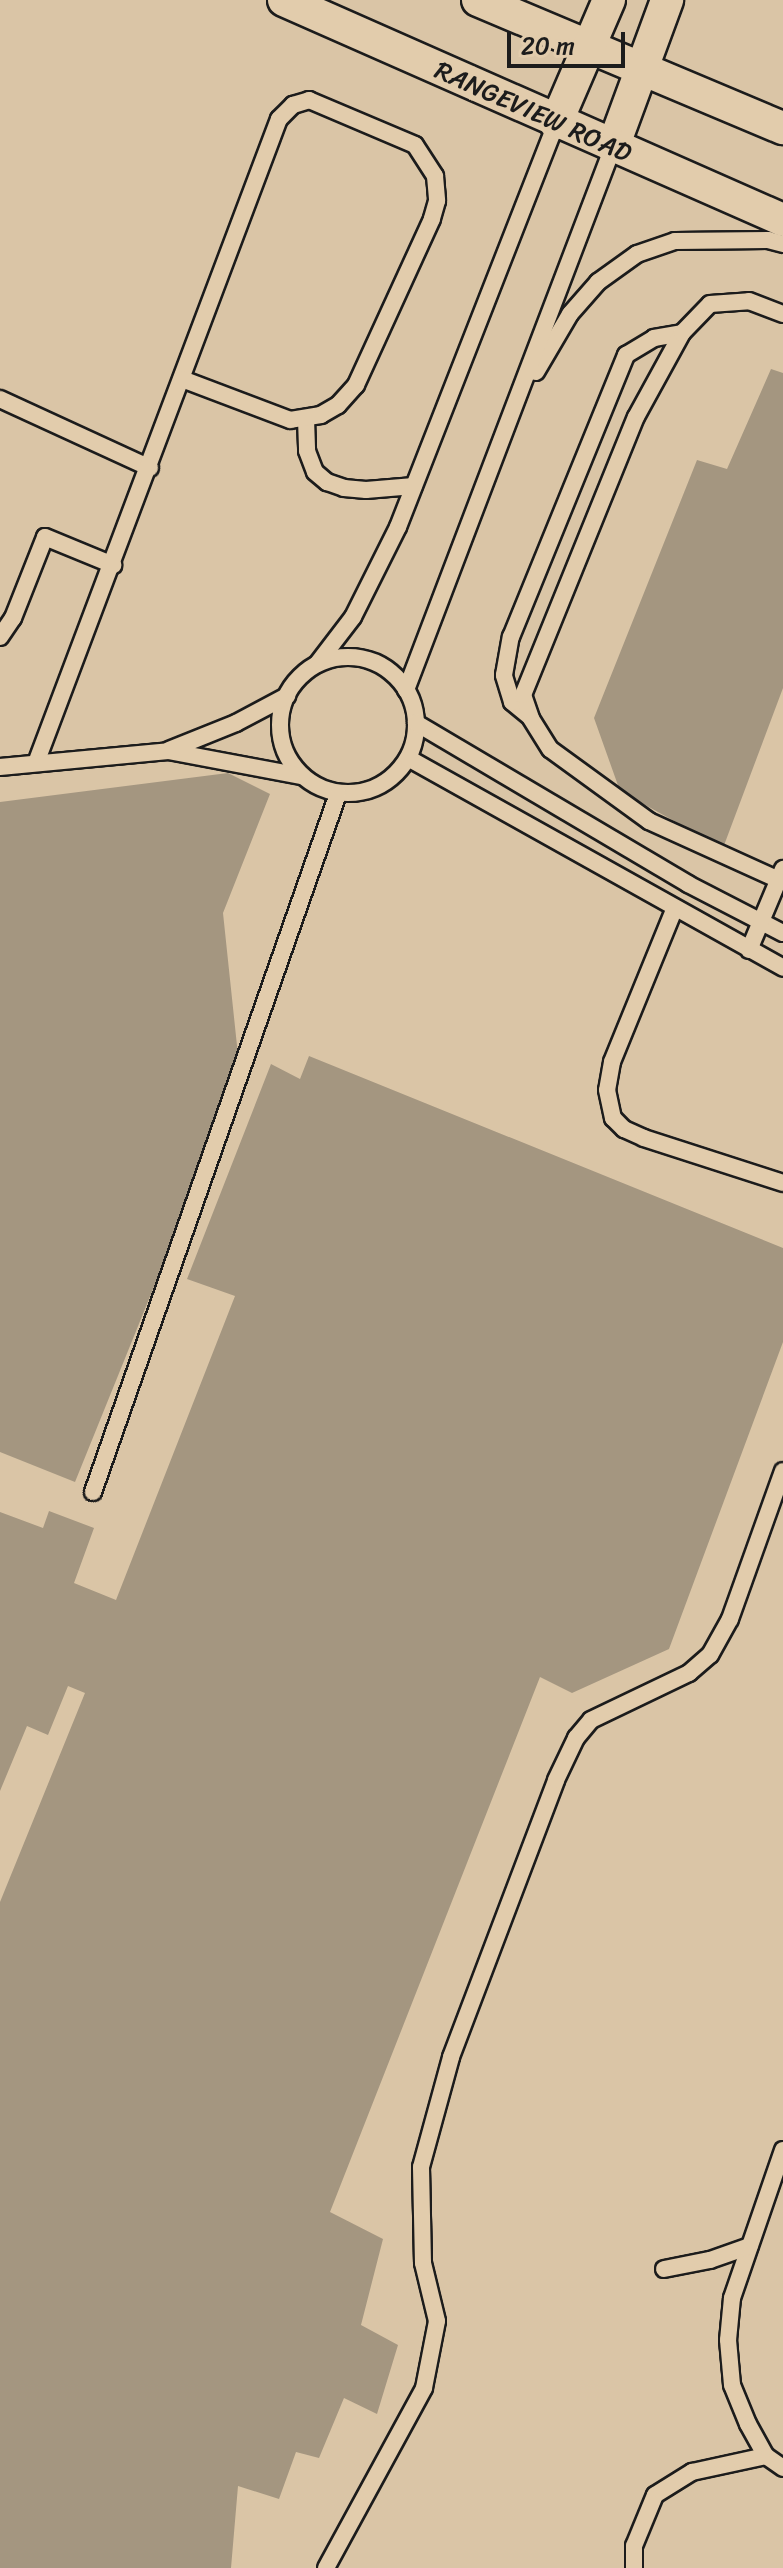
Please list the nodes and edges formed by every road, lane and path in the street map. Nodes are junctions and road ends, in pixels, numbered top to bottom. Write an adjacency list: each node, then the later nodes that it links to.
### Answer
1 (284, 0): 7 (street, RANGEVIEW ROAD)
2 (478, 0): 5 (street)
3 (609, 0): 5 (street)
4 (667, 0): 6 (street)
5 (587, 46): 6 (street); 7 (street)
6 (642, 69): 8 (street); 9 (street)
7 (556, 123): 9 (street, RANGEVIEW ROAD); 19 (lane)
8 (783, 128)
9 (613, 147): 10 (street, RANGEVIEW ROAD); 16 (lane)
10 (783, 220)
11 (783, 244): 16 (lane)
12 (783, 314): 13 (lane)
13 (682, 333): 26 (lane); 26 (lane)
14 (182, 379): 17 (lane); 17 (lane); 18 (lane)
15 (0, 399): 18 (lane)
16 (513, 410): 24 (lane)
17 (306, 419): 19 (lane)
18 (150, 468): 20 (lane)
19 (414, 486): 23 (lane)
20 (113, 565): 21 (lane); 30 (lane)
21 (7, 616): 22 (lane)
22 (0, 637)
23 (317, 664): 24 (lane); 25 (lane)
24 (406, 690): 27 (lane)
25 (287, 696): 28 (lane); 32 (lane)
26 (531, 718): 34 (lane)
27 (416, 723): 29 (lane); 36 (lane)
28 (168, 751): 30 (lane); 32 (lane)
29 (408, 758): 33 (lane); 35 (lane)
30 (36, 763): 31 (lane)
31 (0, 767)
32 (302, 776): 33 (lane)
33 (338, 794): 42 (lane)
34 (781, 874): 36 (lane)
35 (674, 910): 38 (lane); 40 (lane)
36 (761, 921): 37 (lane); 38 (lane)
37 (783, 933)
38 (749, 950): 39 (lane)
39 (783, 968)
40 (783, 1183)
41 (783, 1471): 48 (lane)
42 (93, 1492)
43 (783, 2150): 44 (lane)
44 (750, 2246): 45 (lane); 46 (lane)
45 (664, 2269)
46 (766, 2456): 47 (lane); 49 (lane)
47 (783, 2468)
48 (326, 2568)
49 (634, 2568)

